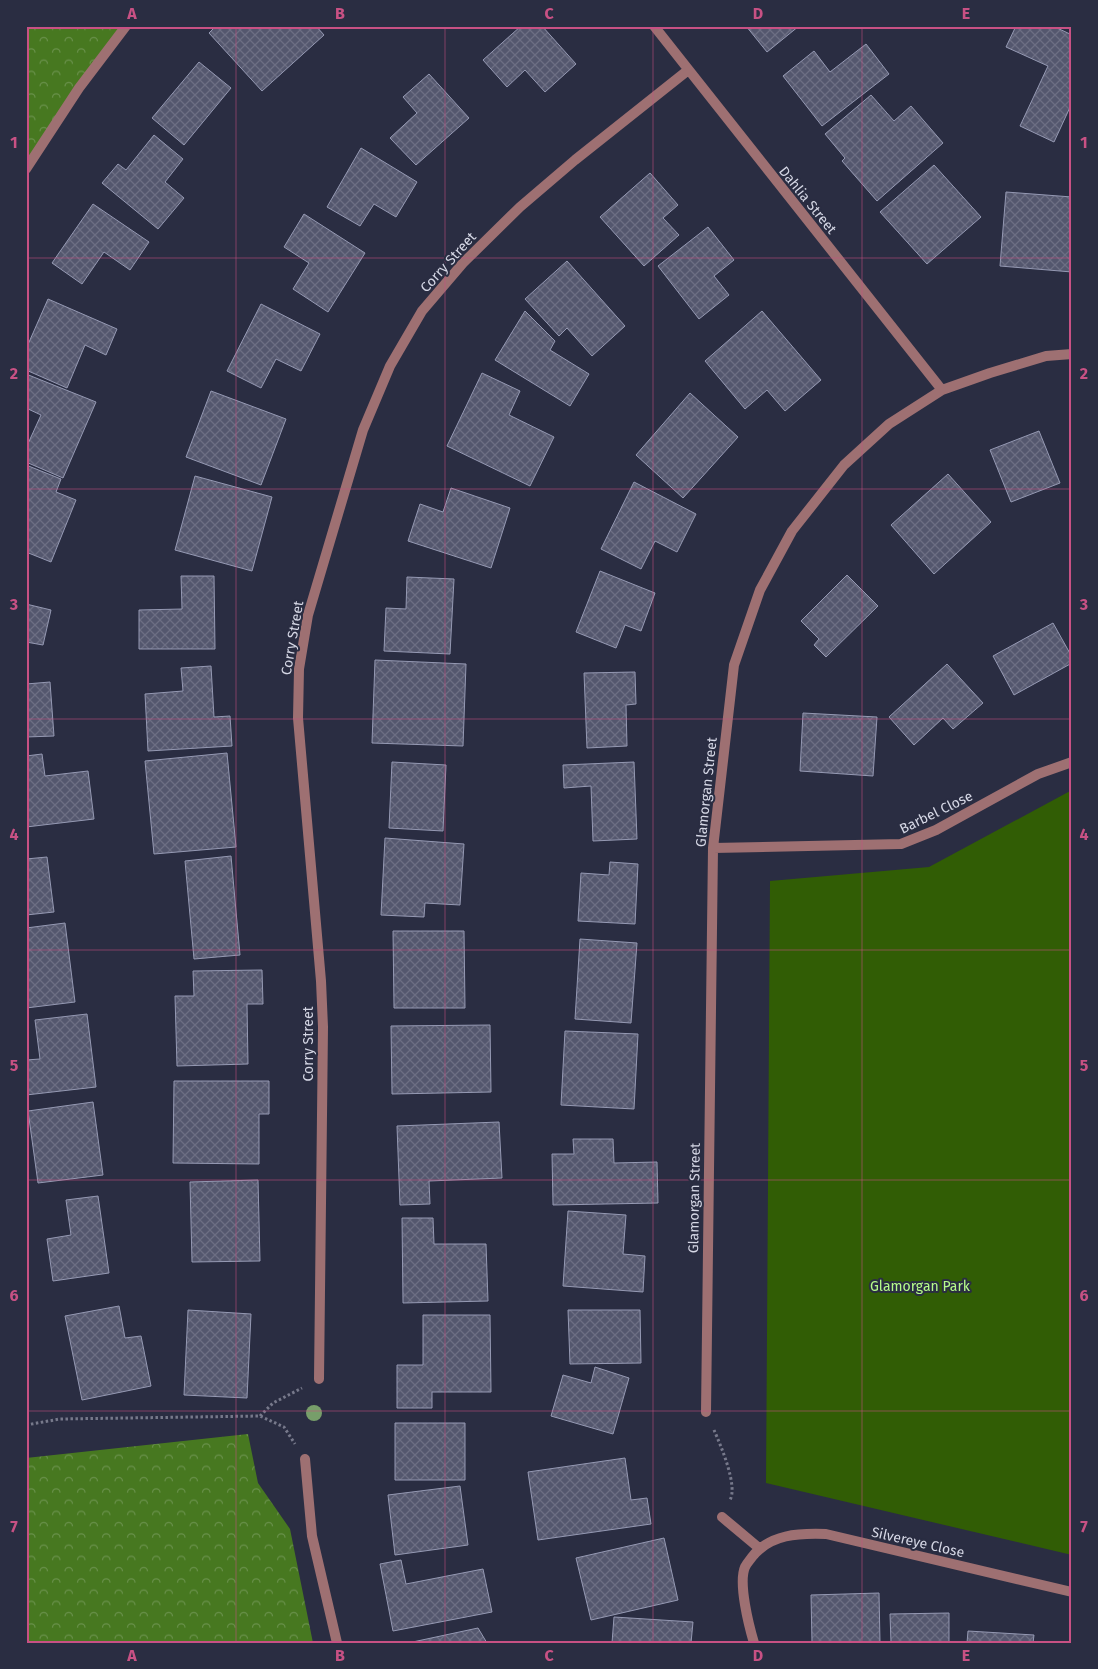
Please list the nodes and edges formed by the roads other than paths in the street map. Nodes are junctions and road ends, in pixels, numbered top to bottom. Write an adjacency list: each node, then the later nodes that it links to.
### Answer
1 (126, 26): 4 (street)
2 (654, 26): 3 (street, Dahlia Street)
3 (687, 71): 6 (street, Dahlia Street); 9 (street, Corry Street)
4 (26, 170)
5 (1072, 354): 6 (street, Glamorgan Street)
6 (942, 390): 8 (street, Glamorgan Street)
7 (1072, 762): 8 (street, Barbel Close)
8 (713, 848): 10 (street, Glamorgan Street)
9 (319, 1379)
10 (706, 1412)
11 (305, 1459): 15 (street)
12 (722, 1517): 13 (street)
13 (759, 1548): 14 (street, Silvereye Close); 16 (street, Silvereye Close)
14 (1072, 1592)
15 (337, 1643)
16 (754, 1643)

